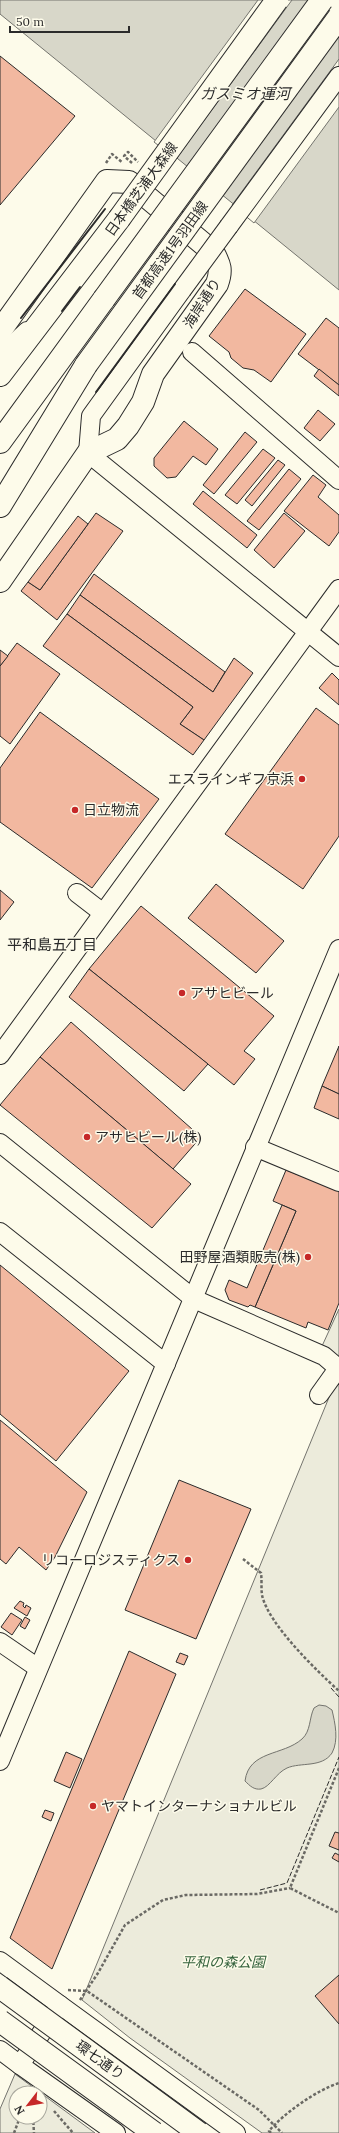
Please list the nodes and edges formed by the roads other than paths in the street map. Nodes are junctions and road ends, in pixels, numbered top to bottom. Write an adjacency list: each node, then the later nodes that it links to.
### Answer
1 (277, 0): 5 (main road, 日本橋芝浦大森線, bridge)
2 (322, 0): 9 (main road, 首都高速1号羽田線, bridge)
3 (339, 17): 11 (main road, 首都高速1号羽田線, bridge)
4 (339, 76): 14 (street, bridge)
5 (44, 317): 7 (street); 10 (main road, 日本橋芝浦大森線)
6 (0, 330): 14 (main road, 海岸通り)
7 (0, 349)
8 (192, 352): 15 (street)
9 (49, 374): 12 (main road); 13 (main road, 首都高速1号羽田線)
10 (0, 375)
11 (70, 390): 16 (main road); 17 (main road)
12 (0, 423)
13 (0, 442)
14 (88, 453): 18 (main road, 海岸通り); 20 (street)
15 (339, 480)
16 (0, 482)
17 (0, 506)
18 (0, 581)
19 (339, 589): 20 (street)
20 (308, 632): 21 (street); 23 (street)
21 (339, 657)
22 (77, 893): 23 (street)
23 (103, 914): 25 (street)
24 (339, 949): 27 (street)
25 (0, 1055)
26 (0, 1142): 30 (street)
27 (255, 1146): 28 (street); 30 (street)
28 (339, 1182)
29 (0, 1232): 31 (street)
30 (194, 1299): 31 (street); 32 (street)
31 (166, 1364): 35 (street)
32 (338, 1368): 33 (street)
33 (320, 1394)
34 (0, 1642): 35 (street)
35 (38, 1668): 36 (street)
36 (0, 1761)
37 (0, 1961): 39 (street)
38 (0, 1987): 45 (main road, 環七通り, bridge)
39 (60, 2005): 42 (street); 46 (street)
40 (0, 2021): 44 (main road, 環七通り, bridge)
41 (0, 2050): 42 (street)
42 (20, 2065): 43 (street)
43 (116, 2133)
44 (154, 2133)
45 (199, 2133)
46 (236, 2133)

